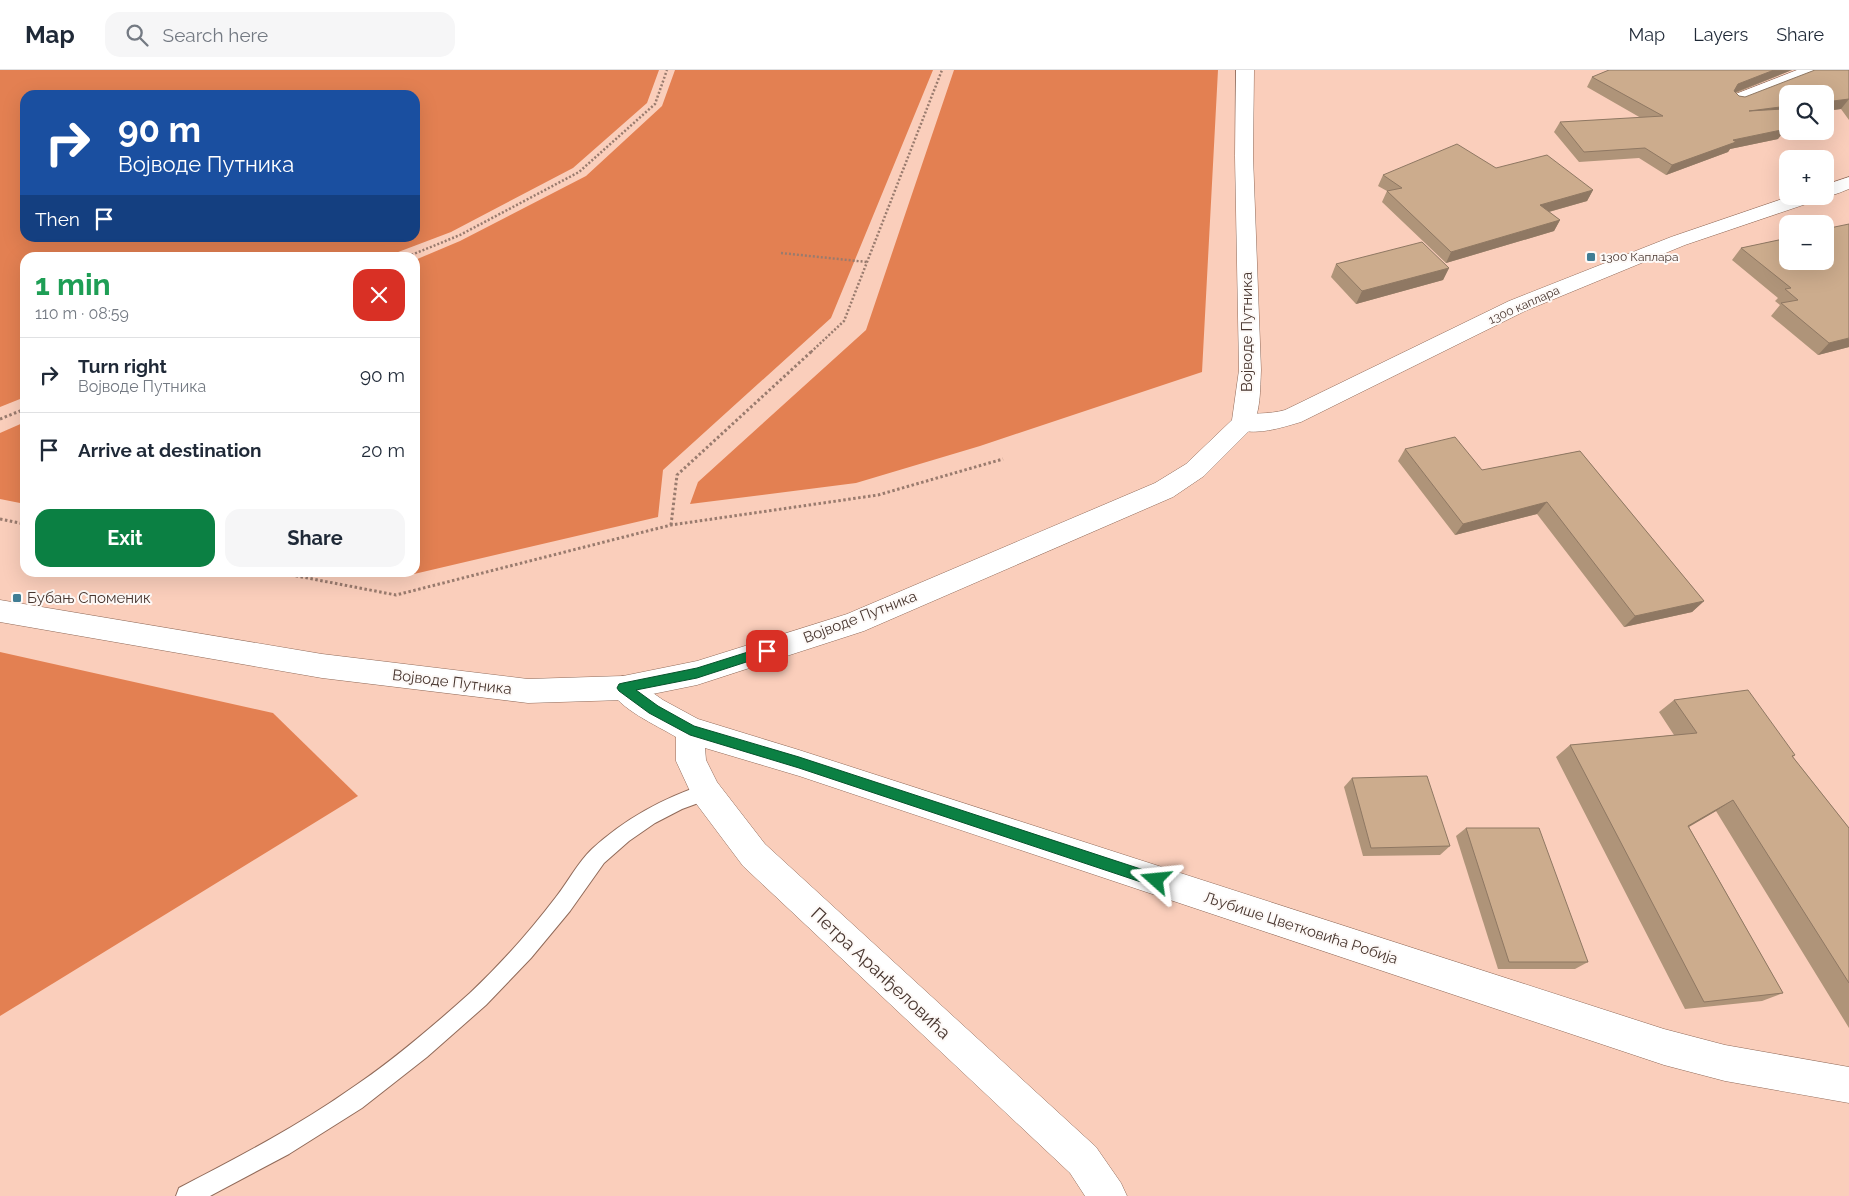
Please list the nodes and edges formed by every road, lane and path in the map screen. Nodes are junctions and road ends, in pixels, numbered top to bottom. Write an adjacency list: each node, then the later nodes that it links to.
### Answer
1 (667, 70): 9 (path)
2 (942, 70): 11 (path)
3 (1245, 70): 14 (street, Војводе Путника)
4 (1812, 70): 5 (street)
5 (1738, 100)
6 (1849, 183): 7 (street)
7 (1834, 189)
8 (1784, 205): 14 (street, 1300 каплара)
9 (419, 252)
10 (781, 252): 11 (path)
11 (867, 262): 18 (path)
12 (20, 411): 13 (path)
13 (0, 419)
14 (1243, 423): 21 (street, Војводе Путника)
15 (1003, 459): 18 (path)
16 (0, 519): 17 (path)
17 (20, 523)
18 (672, 526): 19 (path)
19 (302, 577)
20 (0, 611): 21 (street, Војводе Путника)
21 (623, 688): 22 (street, Љубише Цветковића Робија)
22 (690, 730): 23 (street, Петра Аранђеловића); 24 (street, Љубише Цветковића Робија)
23 (706, 792): 25 (lane); 26 (street, Петра Аранђеловића)
24 (1849, 1085)
25 (187, 1196)
26 (1108, 1196)

